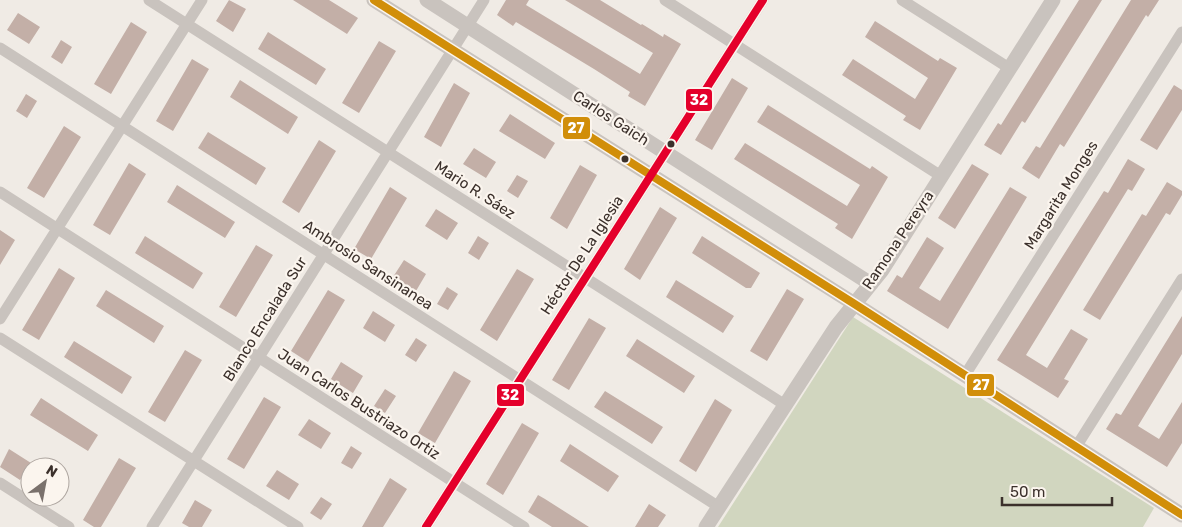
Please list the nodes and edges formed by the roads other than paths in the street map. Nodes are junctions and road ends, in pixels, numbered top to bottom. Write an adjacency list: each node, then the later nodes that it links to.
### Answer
1 (149, 0): 10 (street, Mario R. Sáez)
2 (202, 0): 10 (street)
3 (374, 0): 15 (street, Carlos Gaich)
4 (427, 0): 11 (street, Carlos Gaich)
5 (484, 0): 11 (street, Blanco Encalada Sur)
6 (665, 0): 13 (street)
7 (763, 0): 13 (street, Héctor De La Iglesia)
8 (902, 0): 16 (street)
9 (1053, 0): 16 (street, Ramona Pereyra)
10 (187, 24): 17 (street); 18 (street, Mario R. Sáez)
11 (468, 26): 15 (street, Blanco Encalada Sur); 19 (street, Carlos Gaich)
12 (1182, 32): 32 (street, Margarita Monges)
13 (735, 44): 19 (street, Héctor De La Iglesia); 21 (street)
14 (0, 48): 17 (street, Ambrosio Sansinanea)
15 (453, 50): 18 (street, Blanco Encalada Sur); 20 (street, Carlos Gaich)
16 (1009, 68): 21 (street, Ramona Pereyra)
17 (122, 126): 23 (street); 24 (street, Ambrosio Sansinanea)
18 (388, 152): 24 (street, Blanco Encalada Sur); 25 (street, Mario R. Sáez)
19 (666, 153): 20 (street, Héctor De La Iglesia); 27 (street, Carlos Gaich)
20 (651, 176): 25 (street, Héctor De La Iglesia); 28 (street, Carlos Gaich)
21 (941, 176): 27 (street, Ramona Pereyra)
22 (0, 192): 23 (street, Juan Carlos Bustriazo Ortiz)
23 (57, 229): 29 (street); 31 (street, Juan Carlos Bustriazo Ortiz)
24 (324, 255): 31 (street, Blanco Encalada Sur); 33 (street, Ambrosio Sansinanea)
25 (585, 278): 33 (street, Héctor De La Iglesia); 34 (street, Mario R. Sáez)
26 (1182, 279): 35 (street)
27 (871, 284): 28 (street, Ramona Pereyra)
28 (853, 303): 32 (street, Carlos Gaich); 34 (street, Ramona Pereyra)
29 (0, 319)
30 (0, 338): 36 (street)
31 (259, 358): 36 (street, Blanco Encalada Sur); 38 (street, Juan Carlos Bustriazo Ortiz)
32 (964, 375): 35 (street, Carlos Gaich)
33 (520, 380): 38 (street, Héctor De La Iglesia); 39 (street, Ambrosio Sansinanea)
34 (785, 405): 39 (street, Ramona Pereyra)
35 (1076, 447): 40 (street, Carlos Gaich)
36 (194, 461): 42 (street, Blanco Encalada Sur); 43 (street)
37 (0, 483): 41 (street)
38 (455, 483): 44 (street, Héctor De La Iglesia); 45 (street, Juan Carlos Bustriazo Ortiz)
39 (719, 507): 46 (street, Ramona Pereyra)
40 (1182, 515)
41 (69, 527)
42 (152, 527)
43 (298, 527)
44 (426, 527)
45 (524, 527)
46 (706, 527)

